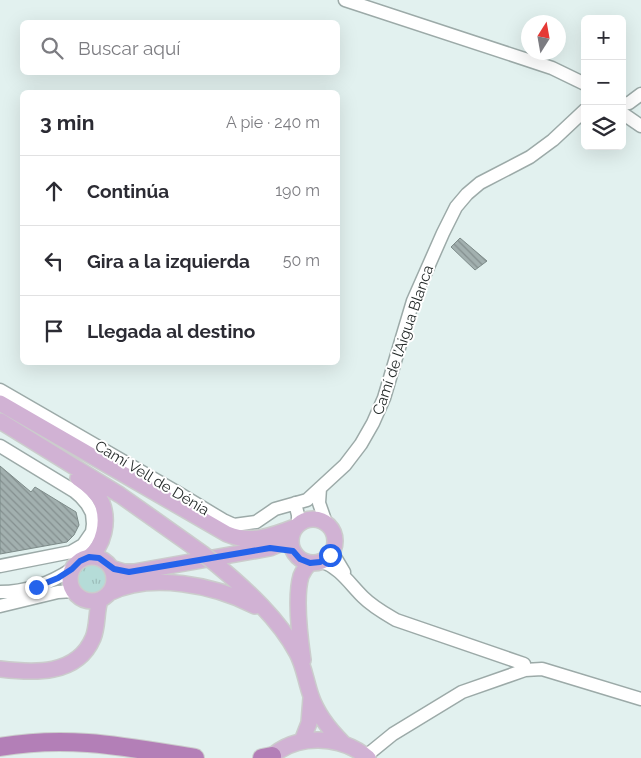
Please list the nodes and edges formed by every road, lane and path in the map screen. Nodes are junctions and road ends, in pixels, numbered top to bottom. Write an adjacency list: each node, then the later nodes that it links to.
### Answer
1 (345, 0): 2 (street)
2 (581, 82)
3 (641, 94): 4 (street)
4 (626, 103)
5 (581, 114): 13 (street, Camí de l’Aigua Blanca)
6 (626, 116): 7 (street)
7 (641, 126)
8 (0, 390): 15 (street, Camí Vell de Dénia)
9 (0, 403): 17 (main road)
10 (0, 421): 30 (main road, bridge)
11 (0, 430): 19 (main road)
12 (0, 446): 21 (street)
13 (320, 488): 14 (street, Camí de l’Aigua Blanca); 16 (street)
14 (310, 498): 15 (street, Camí Vell de Dénia); 16 (street)
15 (295, 503): 17 (street)
16 (323, 516): 17 (main road); 18 (main road)
17 (294, 535): 20 (main road); 24 (main road)
18 (333, 550): 20 (main road); 25 (street)
19 (89, 557): 22 (main road); 23 (main road)
20 (315, 562): 25 (street); 34 (main road)
21 (0, 566)
22 (111, 568): 24 (main road); 27 (main road)
23 (72, 569): 26 (street); 28 (main road)
24 (134, 572): 27 (main road)
25 (349, 581): 32 (street)
26 (0, 592)
27 (108, 593): 28 (main road); 30 (main road); 31 (main road)
28 (79, 595): 29 (street); 31 (main road)
29 (0, 606)
30 (269, 616): 34 (main road)
31 (96, 621): 33 (main road)
32 (524, 664)
33 (0, 668)
34 (306, 679): 35 (main road)
35 (311, 696): 37 (main road); 38 (main road)
36 (641, 699): 41 (street)
37 (302, 741): 38 (main road); 40 (main road)
38 (343, 744): 41 (main road)
39 (0, 747): 42 (highway)
40 (268, 757)
41 (367, 757)
42 (195, 758)

